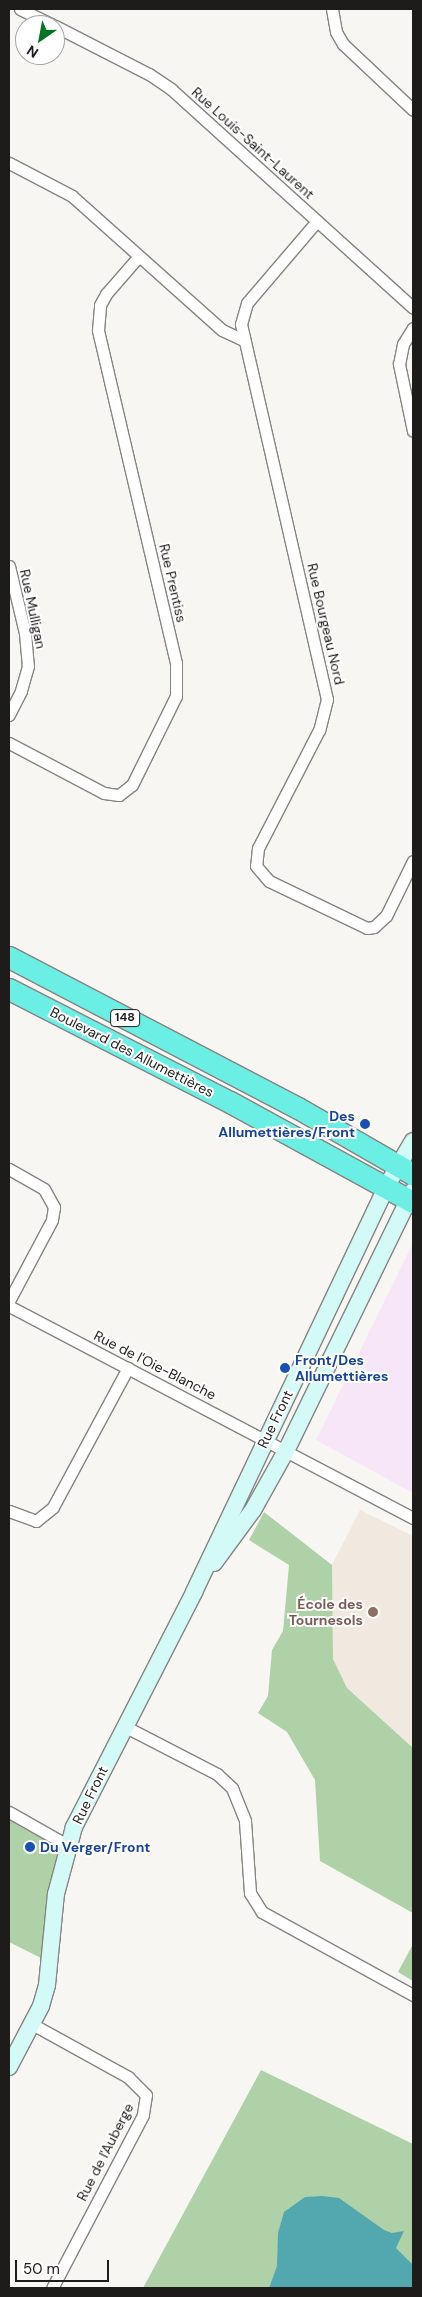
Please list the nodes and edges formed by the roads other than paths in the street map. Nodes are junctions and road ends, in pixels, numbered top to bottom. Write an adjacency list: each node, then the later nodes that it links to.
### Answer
1 (20, 9): 3 (street, Rue Louis-Saint-Laurent)
2 (332, 9): 5 (street)
3 (32, 15)
4 (65, 32): 7 (street, Rue Louis-Saint-Laurent)
5 (413, 110)
6 (9, 163): 8 (street)
7 (317, 221): 9 (street, Rue Louis-Saint-Laurent); 11 (street, Rue Bourgeau Nord)
8 (138, 256): 11 (street); 15 (street, Rue Prentiss)
9 (413, 308)
10 (413, 328): 12 (street)
11 (243, 340): 16 (street, Rue Bourgeau Nord)
12 (413, 431)
13 (9, 566): 14 (street, Rue Mulligan)
14 (9, 714)
15 (9, 744)
16 (413, 861)
17 (9, 957): 21 (highway, Boulevard des Allumettières / 148)
18 (9, 989): 22 (highway, Boulevard des Allumettières / 148)
19 (413, 1141): 21 (street, Rue Front)
20 (9, 1169): 24 (street)
21 (406, 1169): 22 (street, Rue Front)
22 (386, 1187): 23 (highway, Boulevard des Allumettières / 148); 27 (street, Rue Front)
23 (412, 1198): 28 (street, Rue Front)
24 (9, 1301)
25 (9, 1306): 26 (street, Rue de l'Oie-Blanche)
26 (128, 1368): 27 (street, Rue de l'Oie-Blanche); 29 (street)
27 (266, 1440): 28 (street, Rue de l'Oie-Blanche); 31 (street, Rue Front)
28 (286, 1451): 30 (street, Rue de l'Oie-Blanche); 31 (street, Rue Front)
29 (9, 1511)
30 (413, 1518)
31 (194, 1592): 32 (street, Rue Front)
32 (124, 1726): 34 (street, Rue Front); 35 (street)
33 (9, 1812): 34 (street)
34 (67, 1845): 36 (street, Rue Front)
35 (413, 1995)
36 (32, 2024): 37 (street, Rue Front); 38 (street, Rue de l'Auberge)
37 (9, 2067)
38 (52, 2288)

